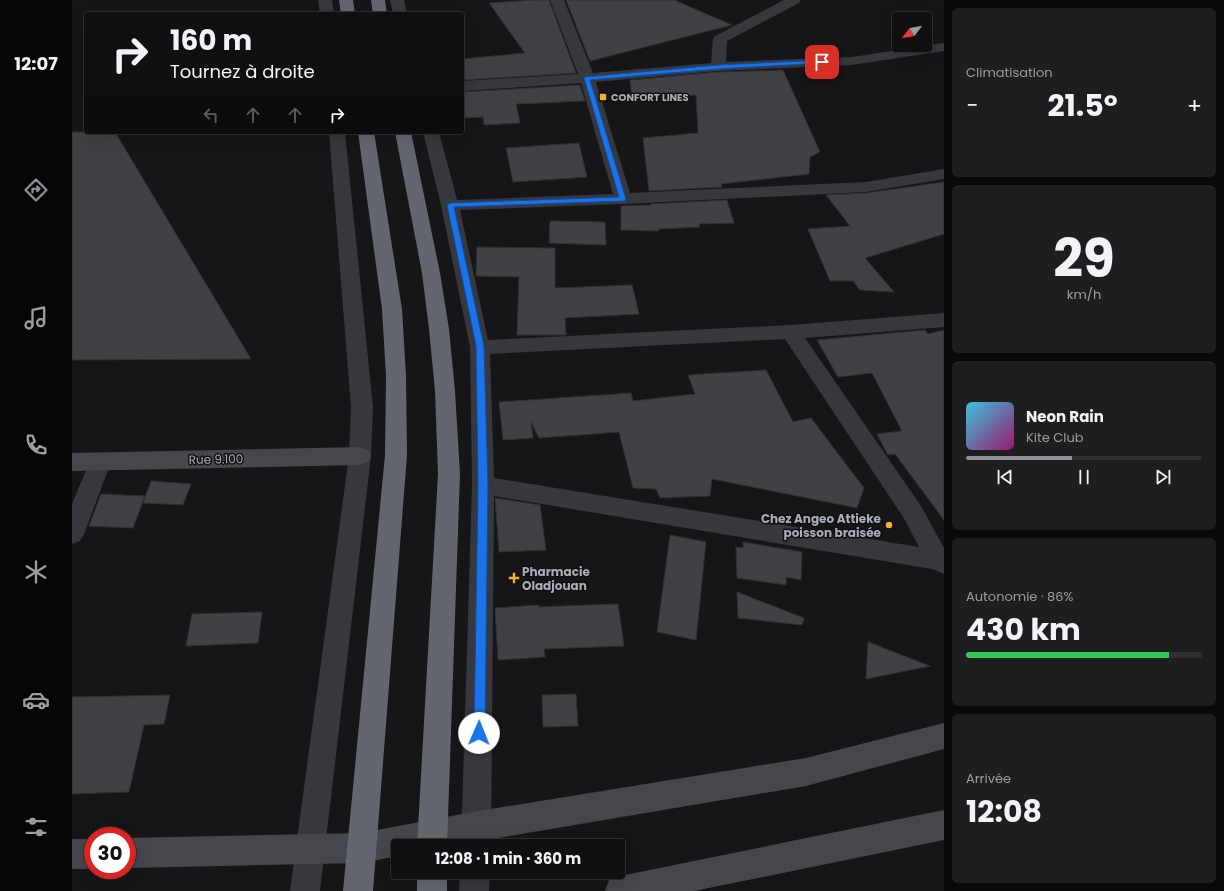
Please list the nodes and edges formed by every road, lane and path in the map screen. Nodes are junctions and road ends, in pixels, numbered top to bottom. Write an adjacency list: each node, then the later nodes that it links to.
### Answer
1 (325, 0): 7 (street)
2 (346, 0): 8 (highway)
3 (378, 0): 9 (highway)
4 (396, 0): 10 (street)
5 (557, 0): 13 (street)
6 (794, 0): 12 (street)
7 (327, 12)
8 (348, 12)
9 (380, 12)
10 (399, 12)
11 (944, 47): 12 (street)
12 (718, 67): 13 (street)
13 (587, 78): 14 (street); 20 (street)
14 (464, 86)
15 (337, 134): 25 (street)
16 (366, 134): 37 (highway)
17 (403, 134): 34 (highway)
18 (432, 134): 21 (street)
19 (944, 174): 20 (street)
20 (623, 199): 21 (street)
21 (450, 205): 24 (street)
22 (944, 320): 23 (street)
23 (791, 332): 24 (street); 30 (street)
24 (480, 346): 28 (street)
25 (360, 456): 27 (street, Rue 9.100); 38 (street)
26 (72, 462): 27 (street, Rue 9.100)
27 (100, 462): 29 (street)
28 (483, 485): 30 (street); 33 (street)
29 (72, 534)
30 (941, 562)
31 (944, 736): 33 (street)
32 (944, 825): 48 (street)
33 (477, 836): 35 (street)
34 (432, 839)
35 (450, 839)
36 (391, 845): 37 (street)
37 (361, 848): 38 (street); 45 (highway)
38 (310, 849): 39 (street); 44 (street)
39 (136, 853)
40 (72, 854): 41 (street)
41 (84, 854)
42 (432, 879): 46 (highway)
43 (475, 879): 47 (street)
44 (305, 891)
45 (358, 891)
46 (432, 891)
47 (474, 891)
48 (620, 891)

